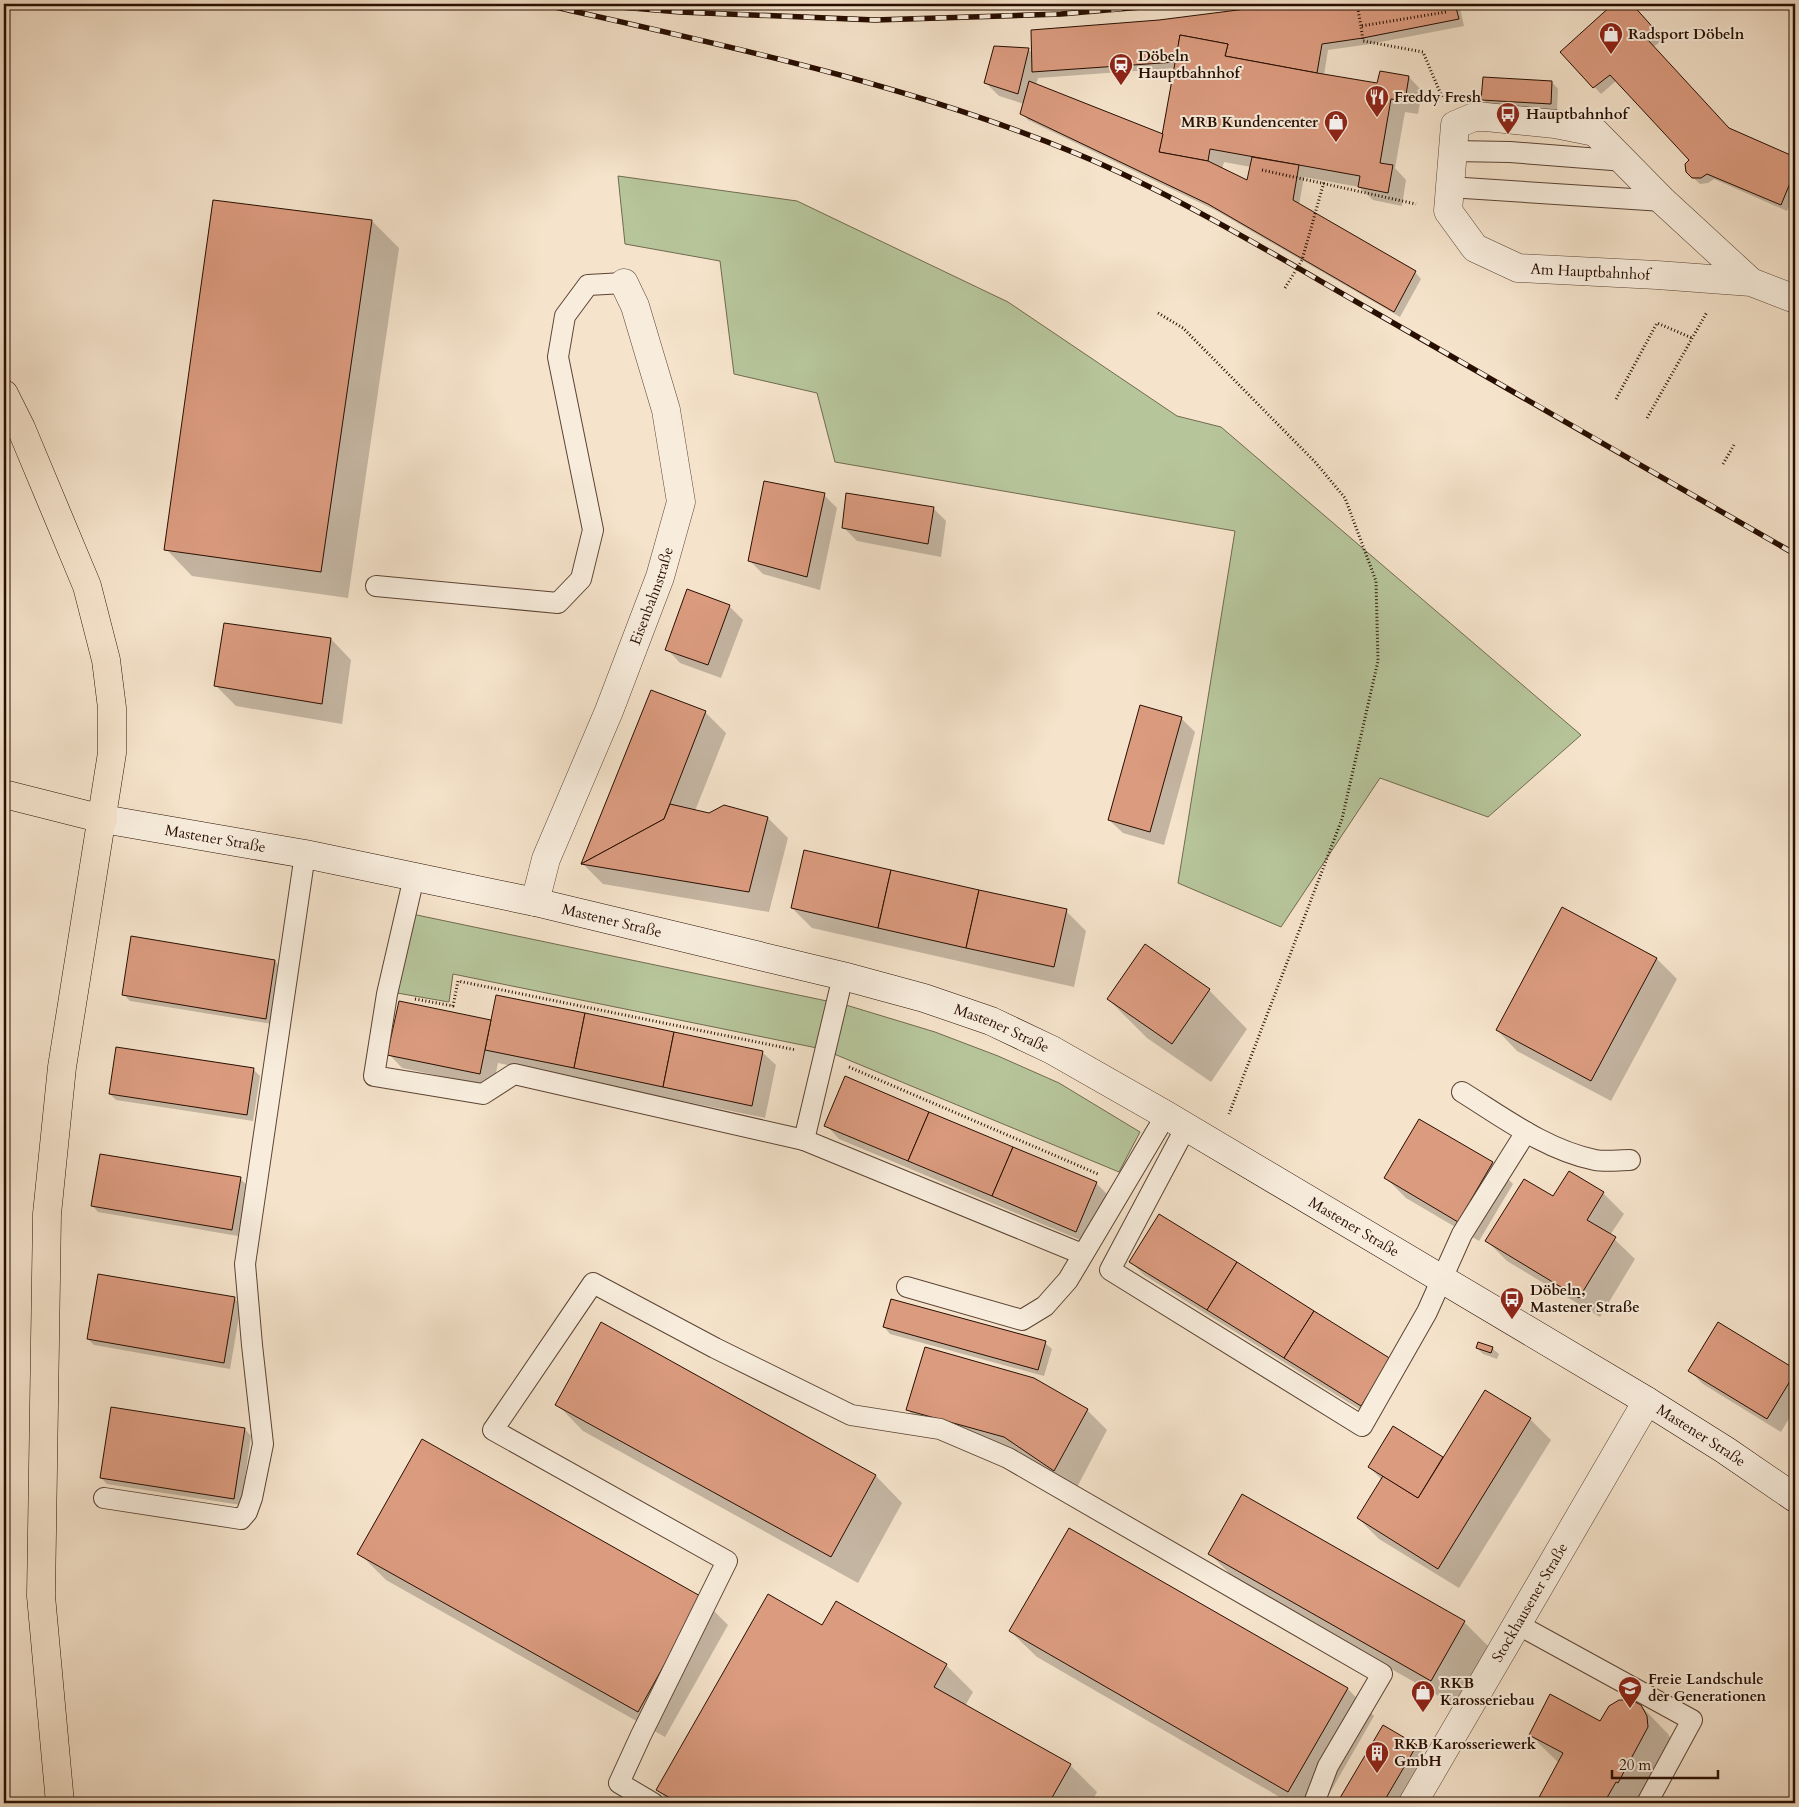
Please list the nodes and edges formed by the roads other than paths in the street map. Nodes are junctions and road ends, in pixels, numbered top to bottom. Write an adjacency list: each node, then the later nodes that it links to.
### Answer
1 (1449, 199): 2 (lane); 2 (street, Am Hauptbahnhof); 3 (street, Am Hauptbahnhof)
2 (1663, 202): 3 (street, Am Hauptbahnhof)
3 (1727, 280): 5 (street, Am Hauptbahnhof)
4 (624, 283): 7 (lane); 12 (street, Eisenbahnstraße)
5 (1795, 300)
6 (4, 394): 9 (main road)
7 (376, 586)
8 (4, 794): 9 (main road)
9 (103, 818): 10 (street, Mastener Straße); 26 (main road)
10 (305, 854): 11 (street, Mastener Straße); 23 (lane)
11 (414, 877): 12 (street, Mastener Straße); 17 (lane)
12 (535, 902): 13 (street, Mastener Straße)
13 (843, 976): 15 (street, Mastener Straße); 17 (lane)
14 (1462, 1092): 16 (lane)
15 (1176, 1121): 19 (lane); 20 (street, Mastener Straße); 20 (lane)
16 (1526, 1132): 18 (lane); 20 (lane)
17 (804, 1140): 19 (lane)
18 (1630, 1160)
19 (1082, 1254): 21 (lane)
20 (1442, 1279): 22 (street, Mastener Straße)
21 (907, 1287)
22 (1647, 1402): 24 (street, Mastener Straße); 25 (street, Stockhausener Straße)
23 (104, 1498)
24 (1795, 1498)
25 (1517, 1624): 29 (street, Stockhausener Straße); 30 (lane)
26 (60, 1803)
27 (653, 1803): 28 (lane)
28 (1314, 1803)
29 (1413, 1803)
30 (1647, 1803)

